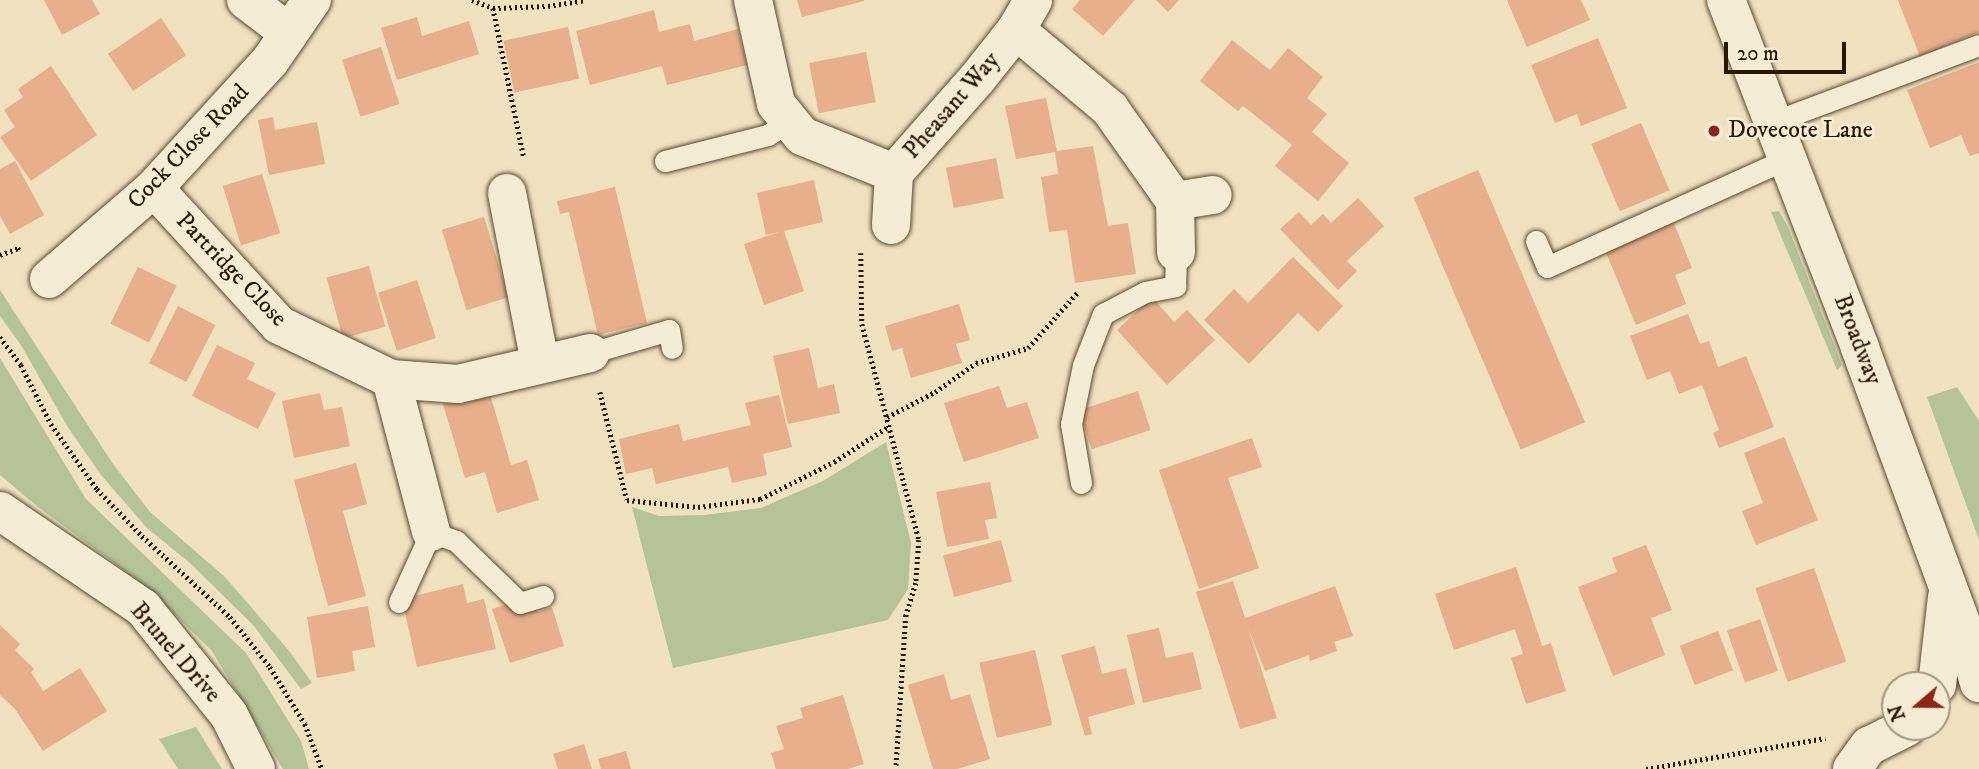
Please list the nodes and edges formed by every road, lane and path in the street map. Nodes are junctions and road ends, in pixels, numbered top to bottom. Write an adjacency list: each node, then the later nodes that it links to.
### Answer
1 (246, 0): 9 (street)
2 (312, 0): 9 (street, Cock Close Road)
3 (472, 0): 7 (path)
4 (586, 0): 7 (path)
5 (753, 0): 11 (street)
6 (1726, 0): 12 (street, Broadway)
7 (494, 8): 17 (path)
8 (1024, 15): 15 (street, Pheasant Way); 19 (street, Pheasant Way)
9 (289, 33): 16 (street, Cock Close Road)
10 (1979, 46): 12 (lane)
11 (790, 120): 14 (lane); 15 (street)
12 (1773, 122): 13 (street, Broadway)
13 (1788, 159): 21 (lane); 35 (street, Broadway)
14 (665, 161)
15 (894, 173): 20 (street, Pheasant Way)
16 (153, 188): 23 (street, Cock Close Road); 29 (street, Partridge Close)
17 (507, 193): 28 (street)
18 (1213, 195): 19 (street)
19 (1175, 201): 22 (street)
20 (891, 225): 30 (path)
21 (1536, 241)
22 (1176, 252): 32 (lane)
23 (49, 279)
24 (1086, 284): 30 (path)
25 (0, 337): 44 (path)
26 (672, 348): 27 (lane)
27 (590, 353): 28 (street, Partridge Close); 31 (path)
28 (540, 362): 29 (street, Partridge Close)
29 (391, 379): 34 (street)
30 (887, 417): 31 (path)
31 (889, 426): 45 (path)
32 (1081, 483)
33 (0, 511): 43 (street, Brunel Drive)
34 (430, 532): 36 (lane); 37 (lane)
35 (1948, 589): 38 (street, Broadway); 39 (street)
36 (543, 596)
37 (399, 603)
38 (1972, 630): 40 (street, Broadway)
39 (1939, 671)
40 (1979, 683)
41 (1833, 736): 46 (path)
42 (1881, 740): 47 (street)
43 (256, 769)
44 (322, 769)
45 (896, 769)
46 (1646, 769)
47 (1852, 769)

